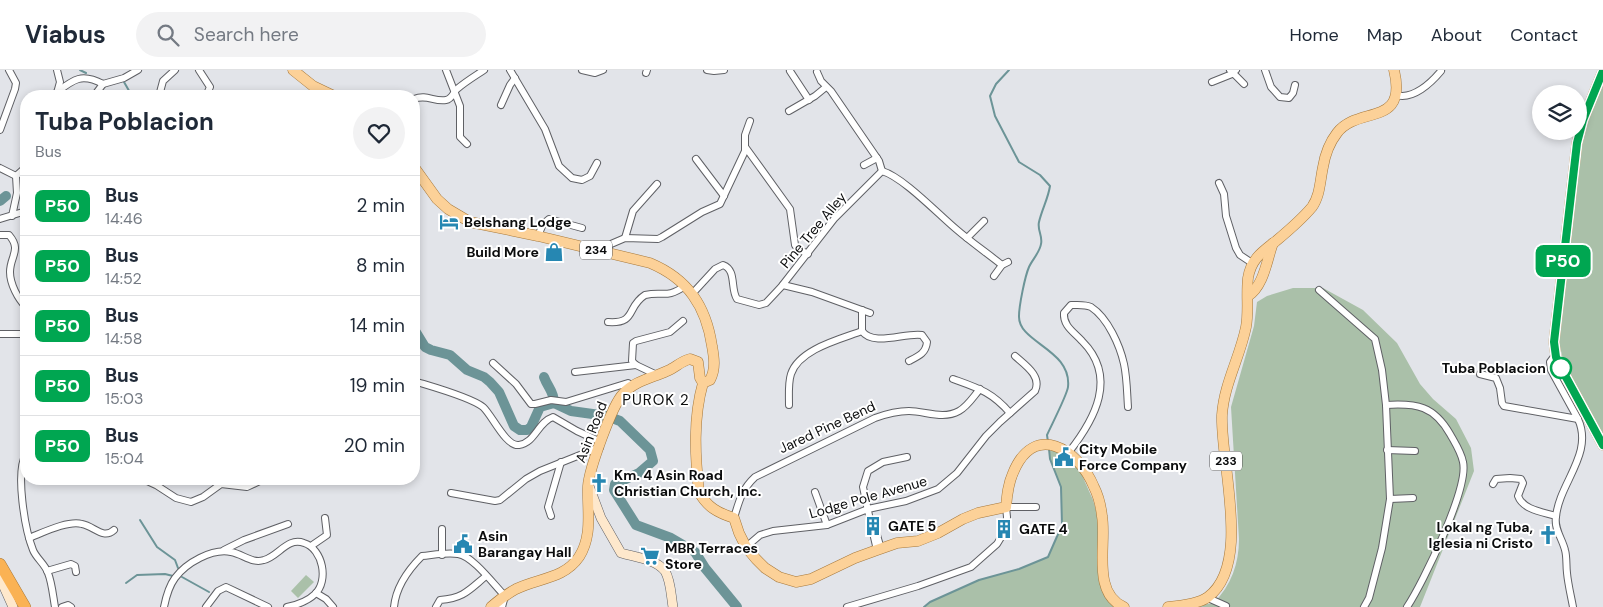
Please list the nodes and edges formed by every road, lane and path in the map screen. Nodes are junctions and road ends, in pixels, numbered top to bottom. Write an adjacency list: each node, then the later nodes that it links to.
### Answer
1 (9, 70): 40 (street)
2 (57, 70): 27 (street)
3 (138, 70): 23 (street)
4 (174, 70): 30 (street)
5 (199, 70): 31 (street)
6 (293, 70): 32 (main road)
7 (446, 70): 33 (street)
8 (484, 70): 33 (street)
9 (510, 70): 21 (street)
10 (582, 70): 11 (street)
11 (603, 70)
12 (707, 70): 13 (street)
13 (724, 70)
14 (1265, 70): 25 (street)
15 (1394, 70): 34 (main road)
16 (1441, 70): 34 (street)
17 (790, 71): 36 (street)
18 (1233, 71): 22 (street); 24 (street)
19 (1603, 71): 82 (main road)
20 (817, 72): 26 (street)
21 (515, 78): 37 (street); 45 (street)
22 (1212, 82)
23 (103, 84): 28 (street); 29 (street)
24 (1244, 84)
25 (1295, 85)
26 (826, 87): 36 (street); 43 (street)
27 (58, 90)
28 (62, 90)
29 (98, 90)
30 (161, 90)
31 (209, 90)
32 (321, 90)
33 (455, 91): 35 (street); 41 (street)
34 (1396, 95): 64 (main road)
35 (420, 98)
36 (809, 100): 38 (street)
37 (501, 104)
38 (789, 111)
39 (750, 121): 42 (street)
40 (0, 130)
41 (467, 144)
42 (746, 148): 54 (street); 66 (street)
43 (877, 158): 46 (street); 48 (street)
44 (696, 160): 54 (street)
45 (597, 163)
46 (864, 165)
47 (0, 168): 51 (street)
48 (882, 171): 63 (street); 66 (street, Pine Tree Alley)
49 (20, 172): 51 (street)
50 (420, 175): 61 (main road, 234)
51 (16, 176): 56 (street)
52 (1219, 183): 67 (street)
53 (657, 184): 62 (street)
54 (724, 196): 62 (street)
55 (20, 213): 56 (street)
56 (12, 216): 57 (street)
57 (0, 220)
58 (984, 221): 63 (street)
59 (582, 228): 61 (street)
60 (0, 235): 73 (street)
61 (538, 236): 65 (main road, 234)
62 (625, 238): 65 (street)
63 (967, 238): 68 (street)
64 (1273, 243): 67 (main road); 72 (main road)
65 (596, 251): 70 (main road, 234)
66 (808, 254): 69 (street, Pine Tree Alley)
67 (1252, 263): 72 (main road, 233)
68 (994, 276)
69 (783, 285): 70 (street, Pine Tree Alley); 74 (street)
70 (688, 290): 77 (street); 91 (main road, 234)
71 (1319, 290): 95 (street)
72 (1248, 296): 141 (main road, 233)
73 (20, 299)
74 (862, 310): 75 (street); 78 (street)
75 (870, 313)
76 (683, 321): 85 (street)
77 (608, 322)
78 (862, 331): 83 (street); 94 (street)
79 (0, 334): 80 (street)
80 (20, 334)
81 (1015, 356): 97 (street, Lodge Pole Avenue)
82 (1556, 357): 98 (street); 100 (main road)
83 (909, 361)
84 (493, 363): 92 (street)
85 (636, 365): 86 (street); 88 (street)
86 (575, 372)
87 (1480, 374): 98 (street)
88 (657, 375): 91 (main road, Asin Road); 92 (main road, Asin Road)
89 (953, 379): 93 (street)
90 (420, 383): 99 (street)
91 (703, 383): 123 (main road)
92 (632, 386): 99 (main road, Asin Road)
93 (980, 389): 97 (street); 123 (street, Jared Pine Bend)
94 (789, 404)
95 (1386, 405): 101 (street); 162 (street)
96 (1128, 408): 102 (street)
97 (1010, 413): 119 (street, Lodge Pole Avenue)
98 (1578, 419): 121 (street)
99 (602, 441): 105 (street); 112 (main road, Asin Road)
100 (1603, 445)
101 (1387, 450): 103 (street); 116 (street)
102 (1069, 452): 117 (main road); 159 (main road)
103 (1415, 452)
104 (907, 457): 119 (street)
105 (561, 462): 114 (street); 120 (street)
106 (1493, 484): 121 (street)
107 (21, 485): 128 (street)
108 (157, 485): 109 (street)
109 (220, 485)
110 (230, 485): 111 (street)
111 (253, 485)
112 (588, 485): 140 (main road); 157 (main road, Asin Road)
113 (815, 492): 125 (street)
114 (452, 493)
115 (1414, 498): 116 (street)
116 (1390, 500): 161 (street)
117 (1006, 507): 118 (street); 131 (main road); 158 (street)
118 (1036, 507)
119 (868, 509): 125 (street, Lodge Pole Avenue); 131 (street)
120 (550, 516)
121 (1556, 516): 163 (street)
122 (325, 518): 129 (street)
123 (734, 518): 130 (main road)
124 (288, 524): 132 (street)
125 (828, 525): 130 (street, Lodge Pole Avenue)
126 (114, 530): 128 (street)
127 (442, 530): 133 (street)
128 (29, 538): 135 (street)
129 (311, 546): 132 (street); 139 (street)
130 (746, 547): 131 (main road)
131 (879, 549)
132 (223, 551): 148 (street)
133 (442, 554): 137 (street); 153 (street)
134 (0, 564): 144 (highway)
135 (47, 571): 136 (street); 145 (street)
136 (76, 572)
137 (486, 576): 140 (street); 154 (street)
138 (0, 578): 143 (main road)
139 (316, 593): 151 (street); 152 (street)
140 (505, 596): 155 (main road); 156 (street)
141 (1208, 598): 142 (street); 160 (main road)
142 (1224, 606)
143 (13, 607)
144 (25, 607)
145 (55, 607)
146 (62, 607): 147 (street)
147 (71, 607)
148 (164, 607)
149 (206, 607): 150 (street)
150 (268, 607)
151 (287, 607)
152 (333, 607)
153 (394, 607)
154 (436, 607)
155 (491, 607)
156 (502, 607)
157 (673, 607)
158 (847, 607)
159 (1124, 607)
160 (1168, 607)
161 (1364, 607)
162 (1407, 607)
163 (1573, 607)

